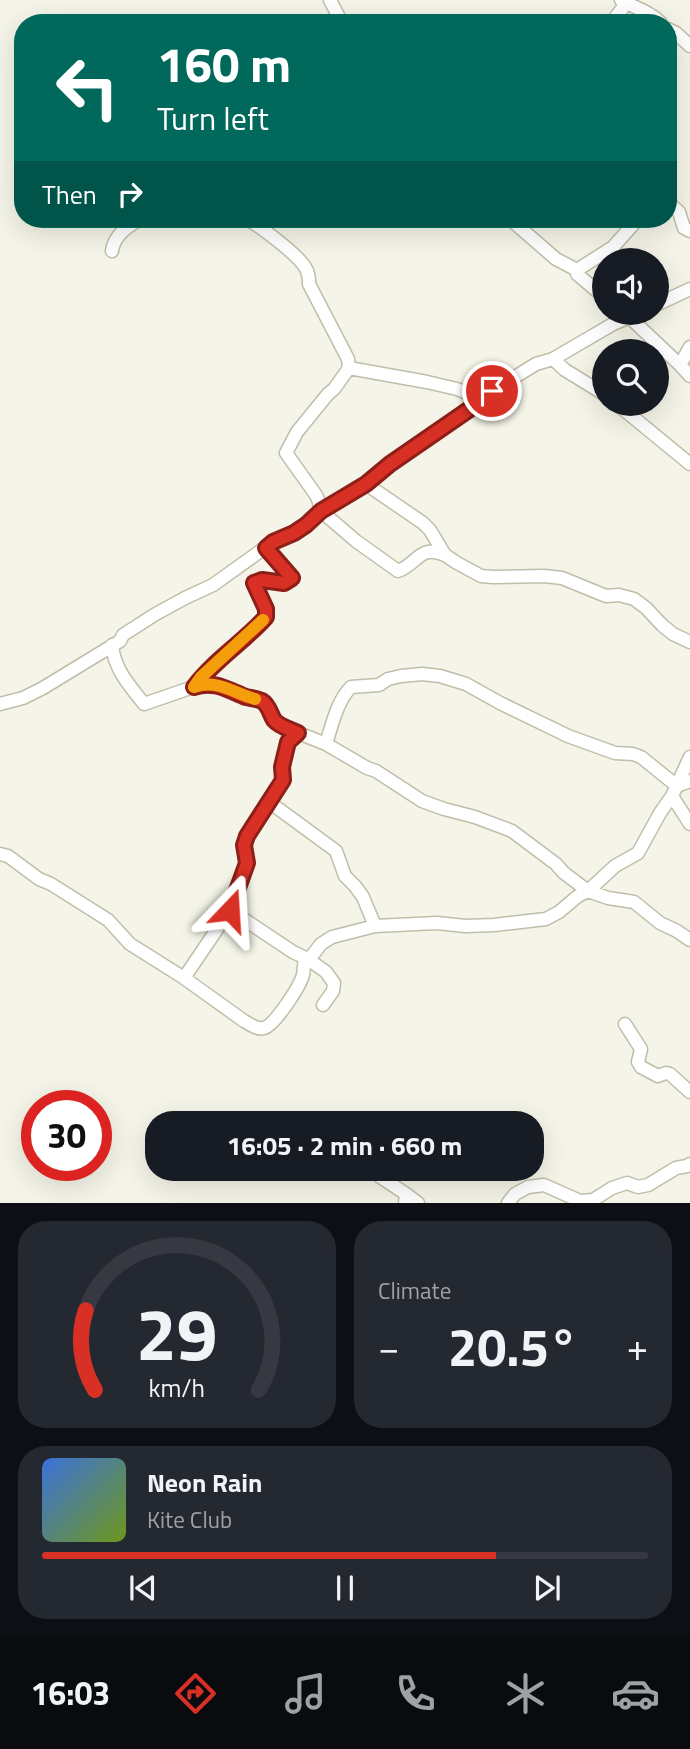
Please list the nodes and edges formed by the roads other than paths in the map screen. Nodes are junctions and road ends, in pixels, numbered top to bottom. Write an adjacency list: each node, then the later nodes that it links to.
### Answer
1 (626, 1): 2 (street)
2 (651, 14)
3 (677, 34): 4 (street)
4 (690, 46)
5 (677, 210): 10 (street)
6 (129, 228): 11 (street)
7 (260, 228): 21 (street)
8 (520, 228): 12 (street)
9 (630, 228): 12 (street)
10 (690, 231)
11 (112, 251)
12 (577, 270): 13 (street)
13 (592, 287)
14 (690, 289): 15 (street)
15 (669, 299)
16 (611, 325): 19 (street)
17 (641, 325): 20 (street)
18 (690, 347): 20 (street)
19 (552, 359): 23 (street); 24 (street)
20 (680, 365): 22 (street)
21 (349, 368): 24 (street); 28 (street)
22 (690, 376)
23 (592, 387)
24 (483, 399): 27 (street)
25 (632, 416): 26 (street)
26 (690, 464)
27 (366, 484): 28 (street); 30 (street)
28 (320, 511): 29 (street); 30 (street)
29 (266, 548): 32 (street); 33 (street)
30 (445, 555): 31 (street)
31 (690, 642)
32 (112, 645): 33 (street); 34 (street)
33 (194, 687): 35 (street)
34 (0, 704)
35 (298, 733): 36 (street); 40 (street)
36 (326, 744): 39 (street); 43 (street)
37 (690, 757): 39 (street)
38 (690, 780): 39 (street)
39 (675, 791): 41 (street); 43 (street)
40 (268, 804): 44 (street); 45 (street)
41 (690, 824)
42 (0, 854): 48 (street)
43 (588, 891): 45 (street); 46 (street)
44 (230, 910): 47 (street); 48 (street)
45 (375, 926): 47 (street)
46 (690, 940)
47 (306, 958): 48 (street); 49 (street)
48 (184, 978)
49 (323, 1005)
50 (625, 1024): 51 (street)
51 (690, 1091)
52 (690, 1164): 55 (street)
53 (385, 1181): 54 (street)
54 (406, 1198): 56 (street)
55 (581, 1202): 57 (street)
56 (418, 1203)
57 (508, 1203)

